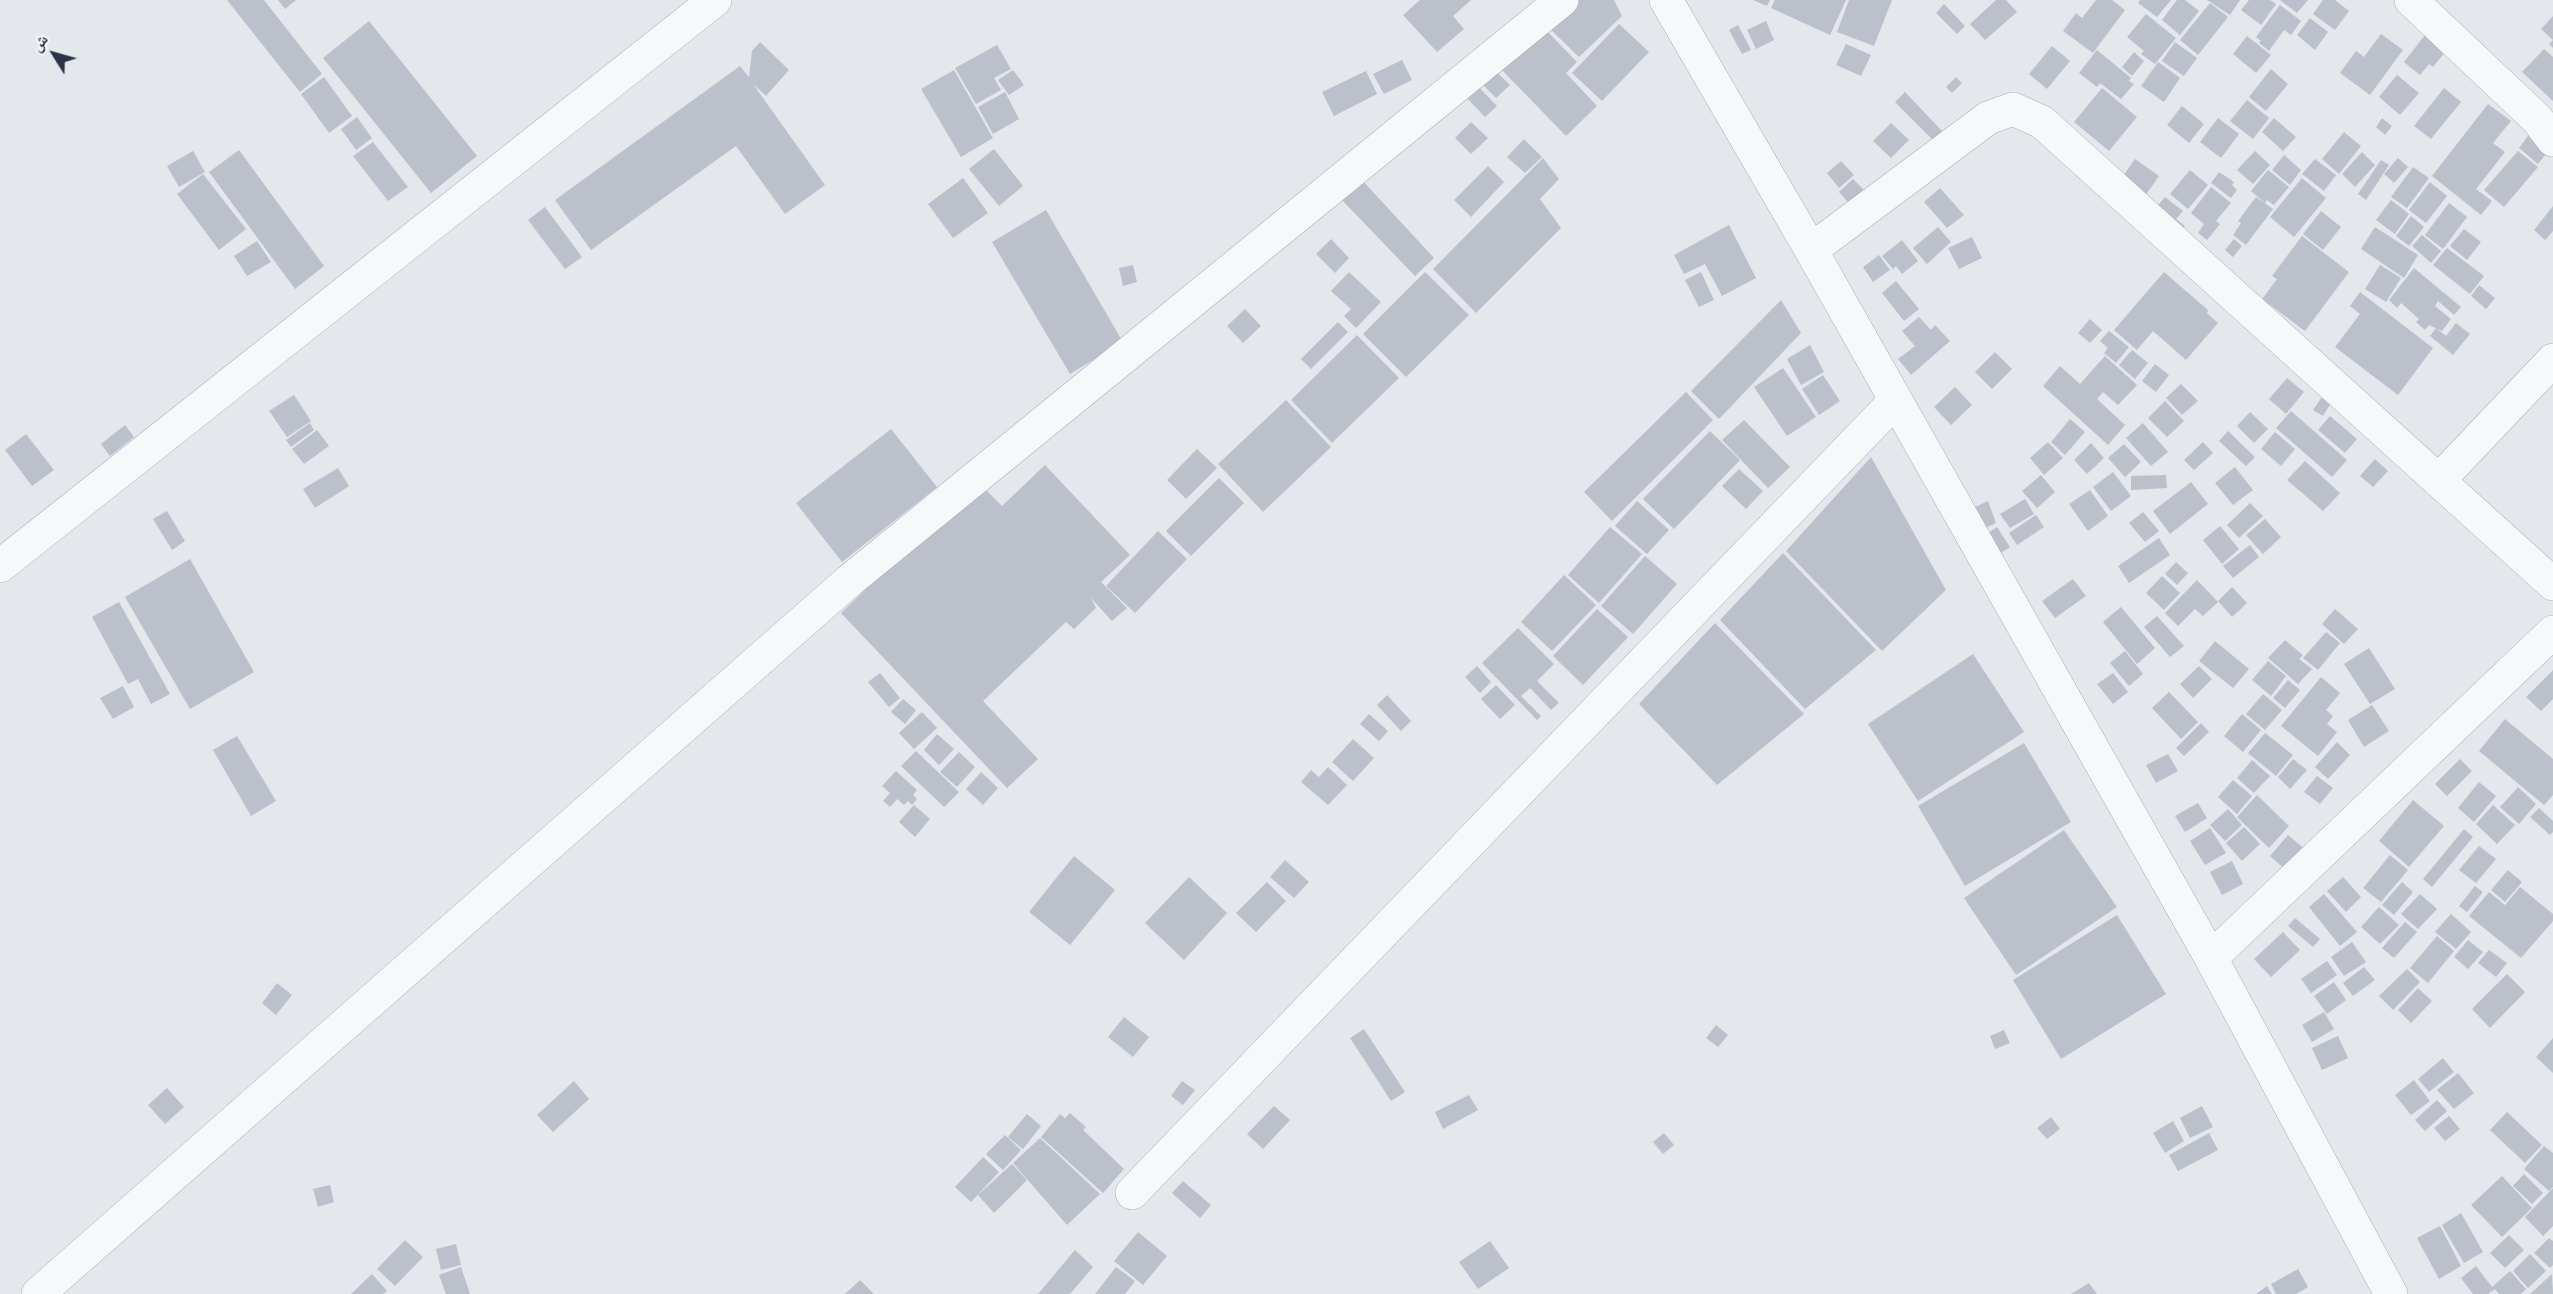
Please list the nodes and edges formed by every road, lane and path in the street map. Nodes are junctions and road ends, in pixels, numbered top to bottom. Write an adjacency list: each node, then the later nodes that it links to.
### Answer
1 (715, 0): 10 (street)
2 (1562, 0): 15 (street)
3 (1666, 0): 6 (street)
4 (2411, 0): 5 (street)
5 (2553, 140)
6 (1811, 250): 8 (street); 9 (street)
7 (2553, 360): 9 (street)
8 (1896, 400): 13 (street); 14 (street)
9 (2440, 479): 11 (street)
10 (0, 566)
11 (2553, 584)
12 (2553, 632): 13 (street)
13 (2211, 958): 16 (street)
14 (1132, 1193)
15 (38, 1294)
16 (2391, 1294)

